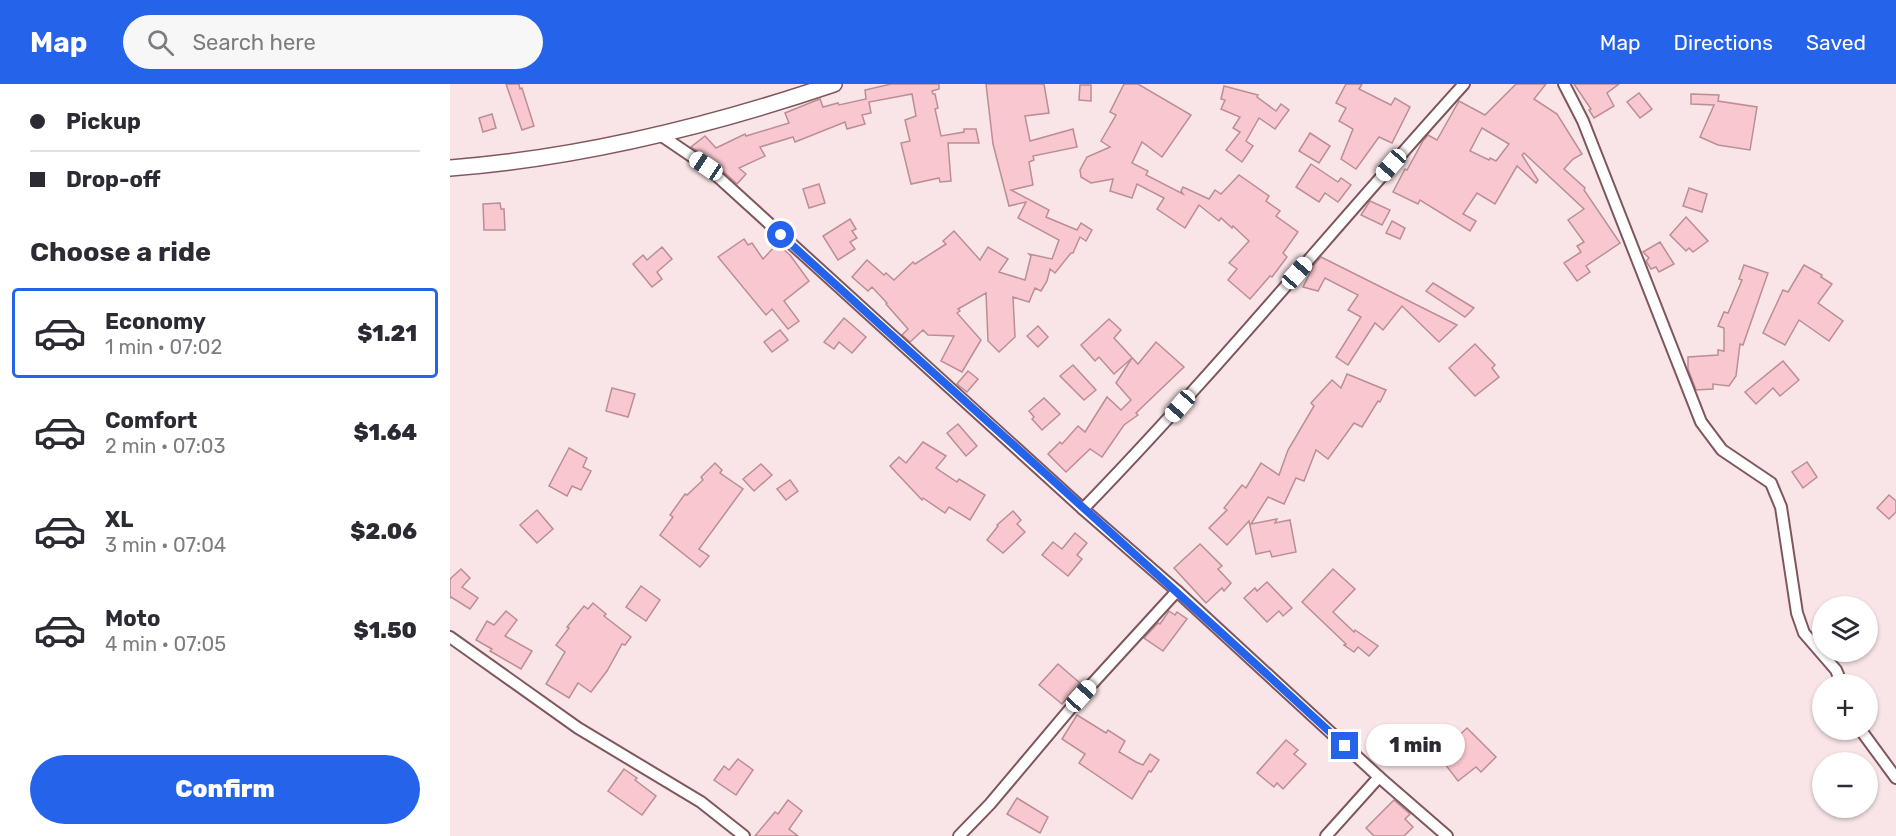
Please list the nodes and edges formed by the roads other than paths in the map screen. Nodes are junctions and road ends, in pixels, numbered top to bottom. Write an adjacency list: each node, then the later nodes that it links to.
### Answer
1 (834, 84): 4 (main road)
2 (1464, 84): 6 (street)
3 (1564, 84): 9 (street)
4 (659, 135): 5 (main road); 6 (street)
5 (450, 168)
6 (1083, 509): 7 (street)
7 (1177, 591): 11 (street); 14 (street)
8 (450, 637): 13 (street)
9 (1838, 674)
10 (1868, 740): 12 (street)
11 (1378, 777): 15 (street); 16 (street)
12 (1896, 778)
13 (744, 836)
14 (959, 836)
15 (1326, 836)
16 (1447, 836)

